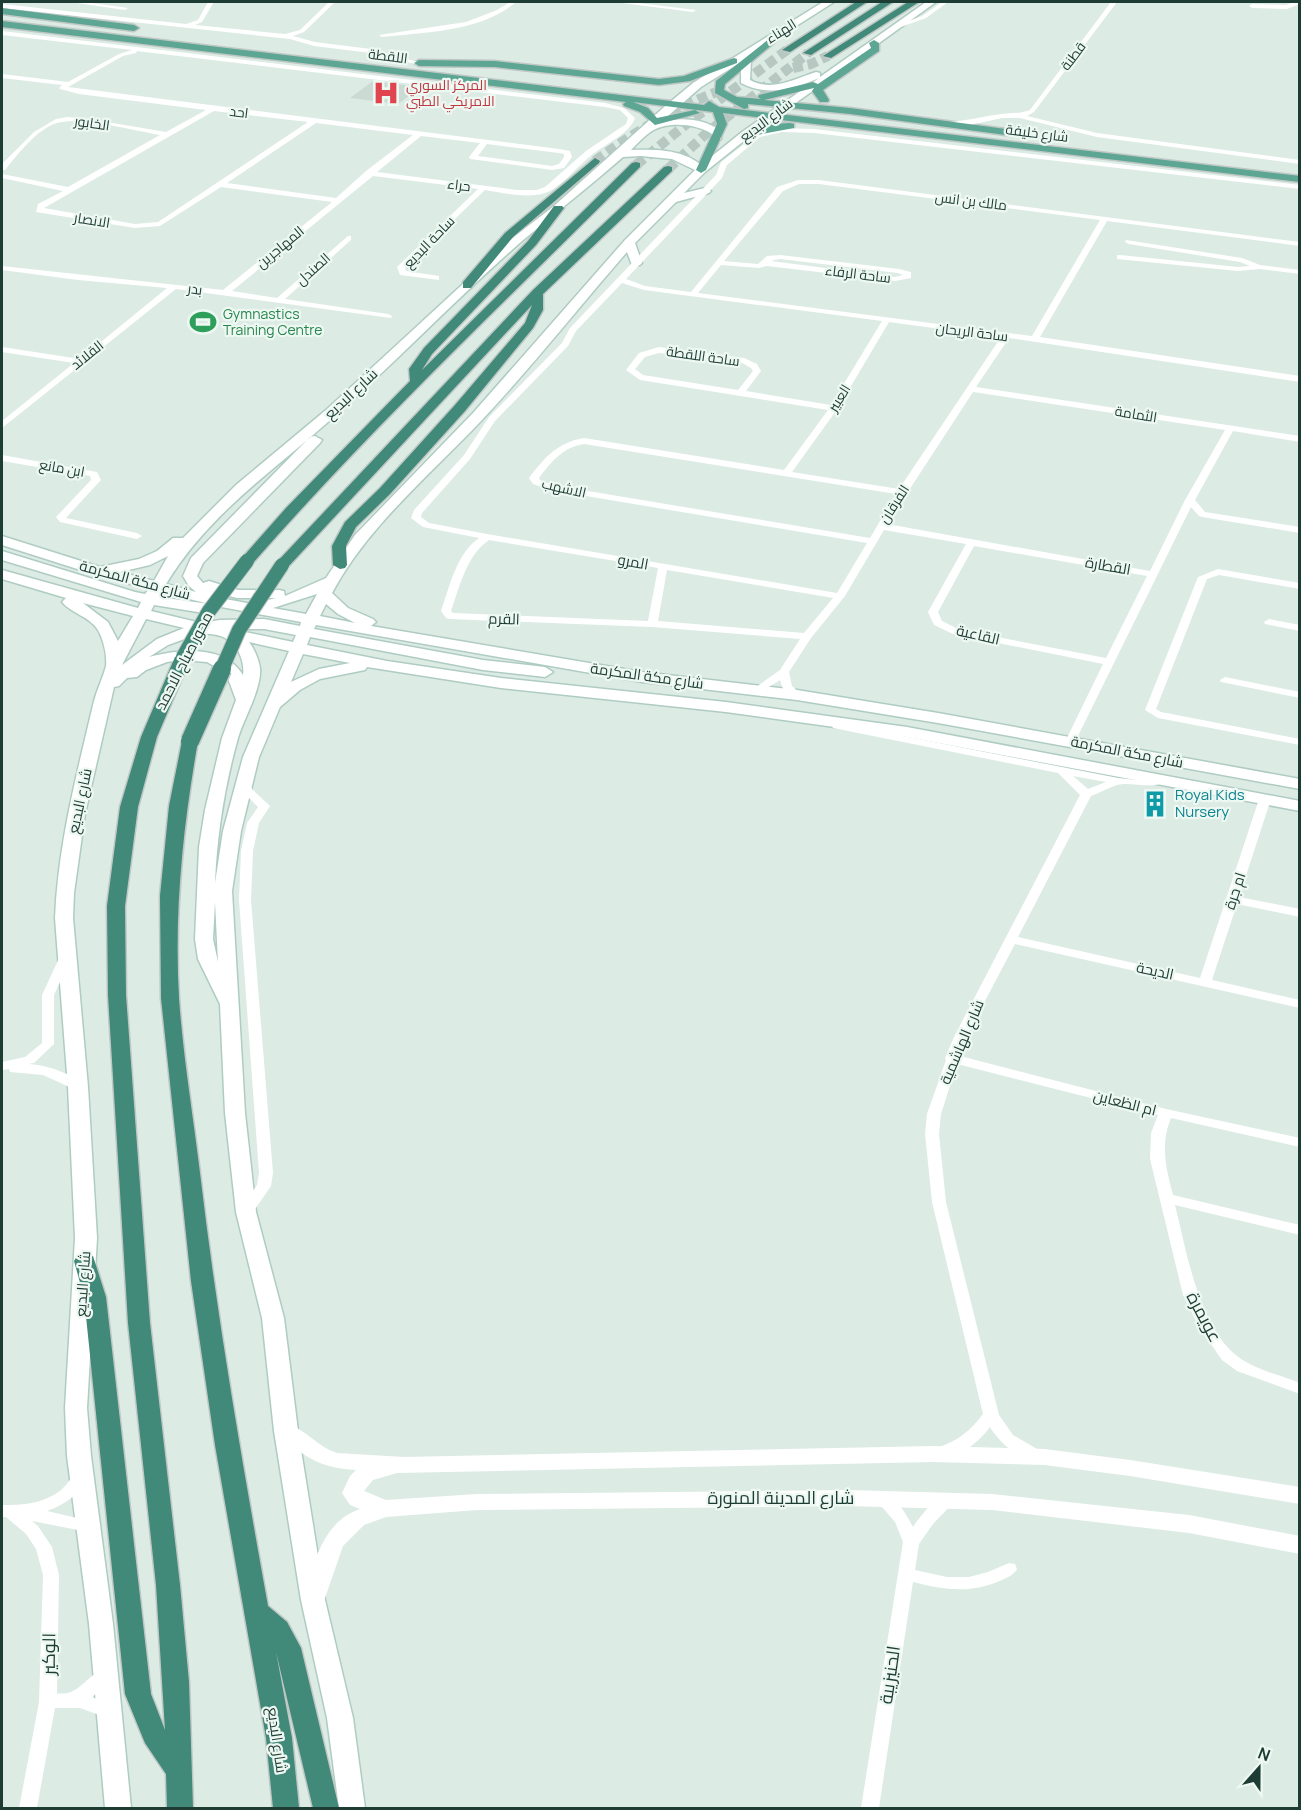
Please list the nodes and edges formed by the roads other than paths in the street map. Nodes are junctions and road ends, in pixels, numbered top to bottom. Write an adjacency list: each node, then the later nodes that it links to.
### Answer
1 (73, 2): 19 (street)
2 (211, 2): 22 (street)
3 (332, 2): 25 (street)
4 (513, 2): 27 (street)
5 (618, 2): 17 (street)
6 (829, 2): 24 (main road, الهناء)
7 (862, 2): 34 (highway, الهناء)
8 (888, 2): 35 (highway)
9 (914, 2): 37 (highway)
10 (931, 2): 23 (main road)
11 (945, 2): 23 (street)
12 (1114, 2): 57 (street, قطنة)
13 (1298, 2): 15 (street)
14 (2, 6): 19 (street)
15 (1252, 6)
16 (125, 8): 19 (street)
17 (693, 10)
18 (2, 11): 30 (main road)
19 (97, 11): 22 (street)
20 (2, 18): 30 (main road, اللقطة)
21 (2, 24): 42 (main road, اللقطة)
22 (200, 25): 28 (street, اللقطة)
23 (898, 26): 31 (main road)
24 (784, 30): 38 (main road, الهناء); 39 (main road)
25 (302, 31): 28 (street); 29 (street)
26 (2, 33): 32 (street, اللقطة)
27 (382, 34)
28 (279, 36): 29 (street, اللقطة)
29 (303, 41): 41 (street, اللقطة)
30 (213, 42): 41 (main road, اللقطة)
31 (874, 43): 40 (main road); 56 (main road)
32 (118, 47): 33 (street, اللقطة); 36 (street)
33 (144, 50): 36 (street); 44 (street, اللقطة)
34 (787, 50)
35 (808, 53)
36 (121, 55): 46 (street)
37 (828, 56)
38 (734, 61): 41 (main road); 49 (main road, شارع البديع)
39 (746, 62): 40 (main road); 50 (main road)
40 (845, 62): 47 (main road, شارع البديع)
41 (419, 63): 49 (main road, اللقطة)
42 (339, 65): 43 (main road, اللقطة); 49 (main road)
43 (372, 69): 44 (main road); 48 (main road, اللقطة)
44 (309, 71): 82 (street, اللقطة)
45 (2, 76): 46 (street)
46 (67, 84): 52 (street, احد)
47 (813, 85): 50 (main road); 55 (main road, شارع البديع)
48 (595, 95): 49 (main road, اللقطة); 60 (main road)
49 (680, 100): 50 (main road, اللقطة); 51 (main road); 54 (main road, اللقطة); 60 (main road, شارع البديع)
50 (733, 100): 51 (main road); 53 (main road); 55 (main road, اللقطة)
51 (706, 102): 54 (main road)
52 (212, 109): 58 (street, احد); 62 (street, الانصار)
53 (751, 109): 54 (main road); 55 (main road)
54 (717, 110): 55 (main road, اللقطة); 60 (main road); 66 (main road)
55 (778, 111): 56 (main road, شارع خليفة); 64 (main road, شارع البديع); 65 (main road, شارع خليفة); 68 (main road)
56 (850, 111): 59 (main road, شارع خليفة)
57 (1033, 115): 59 (street, شارع خليفة); 71 (street, شارع خليفة)
58 (315, 121): 63 (street, احد); 80 (street, الانصار)
59 (950, 124): 68 (main road, شارع خليفة)
60 (651, 126): 66 (main road); 69 (main road, شارع البديع)
61 (782, 130): 79 (street, شارع خليفة); 84 (street, شارع البديع)
62 (164, 134): 73 (street, الخابور); 83 (street, الانصار)
63 (419, 134): 67 (street, احد); 77 (street, المهاجرين)
64 (746, 134): 65 (main road); 75 (main road, شارع البديع)
65 (947, 137): 79 (main road, شارع خليفة)
66 (717, 138): 75 (main road)
67 (485, 142): 67 (street, احد)
68 (1120, 147): 76 (main road, شارع خليفة)
69 (620, 154): 75 (main road); 87 (main road, شارع البديع)
70 (595, 161): 104 (highway)
71 (1299, 162)
72 (636, 165): 121 (highway)
73 (2, 168)
74 (668, 169): 109 (highway, شارع البديع)
75 (701, 170): 86 (main road, شارع البديع)
76 (1299, 171)
77 (369, 173): 81 (street, حراء); 85 (street, المهاجرين)
78 (2, 176): 83 (street)
79 (1299, 183)
80 (219, 184): 83 (street, الانصار); 85 (street)
81 (483, 188): 82 (street, حراء); 102 (street, ساحة البديع)
82 (548, 189)
83 (70, 190)
84 (705, 191): 86 (main road); 96 (street, شارع البديع)
85 (336, 200): 108 (street, المهاجرين)
86 (672, 200): 91 (main road, شارع البديع)
87 (558, 208): 104 (main road, شارع البديع); 121 (highway)
88 (1105, 218): 92 (street, مالك بن انس); 97 (street, مالك بن انس); 115 (street)
89 (348, 238): 111 (street, الصندل)
90 (1129, 242): 93 (street)
91 (629, 243): 96 (main road); 116 (main road, شارع البديع)
92 (1299, 244)
93 (1164, 248): 95 (street); 99 (street)
94 (1120, 256): 95 (street)
95 (1157, 260): 99 (street)
96 (636, 263): 103 (street, شارع البديع)
97 (720, 263): 98 (street, ساحة الرفاء); 110 (street, مالك بن انس)
98 (765, 263): 98 (street, ساحة الرفاء)
99 (1260, 267): 101 (street)
100 (2, 268): 105 (street, بدر)
101 (1299, 272)
102 (436, 278)
103 (620, 280): 106 (street, ساحة الريحان); 107 (street, شارع البديع)
104 (467, 285): 125 (main road, شارع البديع)
105 (174, 287): 108 (street, بدر); 119 (street, القلائد)
106 (644, 288): 107 (street, ساحة الريحان); 110 (street, ساحة الريحان)
107 (610, 290): 118 (street, شارع البديع)
108 (225, 293): 111 (street, بدر)
109 (537, 293): 145 (highway); 227 (highway, شارع البديع, bridge)
110 (692, 295): 113 (street, ساحة الريحان)
111 (279, 300): 112 (street, بدر)
112 (388, 316)
113 (886, 321): 114 (street, ساحة الريحان); 124 (street, العبير)
114 (1006, 336): 115 (street, ساحة الريحان); 122 (street, الفرقان)
115 (1035, 339): 120 (street, ساحة الريحان)
116 (541, 344): 118 (main road); 129 (main road, شارع البديع)
117 (2, 349): 119 (street)
118 (549, 360): 126 (street, شارع البديع)
119 (80, 361): 127 (street, القلائد)
120 (1299, 379)
121 (417, 382): 232 (highway, محور صباح الاحمد, bridge)
122 (972, 389): 128 (street, الثمامة); 134 (street, الفرقان)
123 (740, 393): 123 (street, ساحة اللقطة); 124 (street, ساحة اللقطة)
124 (834, 408): 132 (street, العبير)
125 (331, 413): 133 (main road, شارع البديع); 147 (main road)
126 (492, 419): 129 (main road); 136 (street, شارع البديع)
127 (2, 425)
128 (1230, 429): 130 (street, الثمامة); 135 (street)
129 (464, 431): 145 (main road, شارع البديع)
130 (1299, 440)
131 (2, 458): 139 (street, ابن مانع)
132 (787, 472): 134 (street, الاشهب); 142 (street, الاشهب)
133 (241, 488): 148 (main road); 155 (main road, شارع البديع)
134 (902, 492): 137 (street, الفرقان)
135 (1190, 500): 138 (street); 150 (street)
136 (426, 525): 140 (street, المرو)
137 (880, 526): 142 (street, الفرقان); 143 (street, القطارة)
138 (1299, 530)
139 (137, 536)
140 (487, 537): 146 (street, المرو); 160 (street, القرم)
141 (2, 540): 148 (main road, شارع مكة المكرمة)
142 (872, 541): 154 (street, الفرقان)
143 (971, 543): 150 (street, القطارة); 168 (street, القاعية)
144 (2, 555): 155 (main road)
145 (340, 565): 147 (main road); 152 (main road, شارع البديع)
146 (663, 567): 154 (street, المرو); 160 (street)
147 (192, 570): 156 (main road)
148 (98, 571): 155 (main road, شارع مكة المكرمة)
149 (2, 574): 151 (main road, شارع مكة المكرمة)
150 (1151, 574): 168 (street, القطارة)
151 (21, 581): 155 (main road, شارع مكة المكرمة); 169 (main road)
152 (328, 586): 158 (main road); 161 (main road, شارع البديع); 167 (main road)
153 (1299, 586): 183 (street)
154 (840, 596): 165 (street, الفرقان)
155 (154, 597): 156 (main road, شارع مكة المكرمة); 157 (main road); 157 (main road); 162 (main road, شارع مكة المكرمة); 169 (main road, شارع البديع)
156 (229, 607): 157 (main road); 158 (main road)
157 (197, 609): 164 (main road)
158 (251, 616): 161 (main road); 164 (main road); 166 (main road)
159 (1269, 622): 163 (street)
160 (652, 624): 165 (street, القرم)
161 (307, 626): 166 (main road, شارع البديع); 167 (main road, شارع مكة المكرمة); 172 (main road)
162 (201, 628): 164 (main road, شارع مكة المكرمة); 175 (main road)
163 (1299, 628)
164 (226, 629): 166 (main road, شارع مكة المكرمة); 178 (main road)
165 (807, 636): 171 (street, الفرقان)
166 (289, 647): 170 (main road, شارع مكة المكرمة); 181 (main road, شارع البديع)
167 (494, 653): 172 (main road, شارع مكة المكرمة)
168 (1109, 662): 182 (street, القطارة)
169 (114, 664): 175 (main road, شارع البديع)
170 (387, 666): 179 (main road, شارع مكة المكرمة); 181 (main road)
171 (784, 672): 174 (street, الفرقان); 176 (street)
172 (642, 677): 174 (main road, شارع مكة المكرمة)
173 (1225, 680): 177 (street)
174 (757, 690): 176 (main road, شارع مكة المكرمة)
175 (104, 694): 180 (main road, شارع البديع)
176 (797, 695): 182 (main road, شارع مكة المكرمة)
177 (1299, 695)
178 (244, 701): 180 (main road); 199 (main road)
179 (807, 717): 184 (street); 185 (main road, شارع مكة المكرمة)
180 (99, 719): 196 (main road, شارع البديع)
181 (266, 719): 187 (main road, شارع البديع)
182 (1070, 742): 189 (main road, شارع مكة المكرمة)
183 (1299, 742)
184 (1034, 766): 185 (main road)
185 (1063, 766): 186 (main road, شارع مكة المكرمة); 188 (street); 190 (street)
186 (1164, 780): 188 (street); 191 (main road, شارع مكة المكرمة)
187 (244, 781): 199 (main road, شارع البديع); 206 (street)
188 (1118, 781): 190 (street)
189 (1299, 784)
190 (1086, 794): 195 (street, شارع الهاشمية)
191 (1266, 800): 192 (main road, شارع مكة المكرمة); 193 (street, ام جرة)
192 (1299, 806)
193 (1232, 899): 194 (street); 197 (street, ام جرة)
194 (1299, 913)
195 (1010, 939): 197 (street, الديحة); 200 (street, شارع الهاشمية)
196 (68, 952): 201 (street); 202 (main road, شارع البديع)
197 (1205, 982): 198 (street, الديحة)
198 (1299, 1004)
199 (231, 1008): 206 (main road, شارع البديع)
200 (951, 1058): 203 (street, ام الظعاين); 210 (street, شارع الهاشمية)
201 (2, 1068): 202 (street)
202 (78, 1087): 208 (main road, شارع البديع)
203 (1166, 1113): 204 (street, ام الظعاين); 205 (street, عويمرة)
204 (1299, 1143)
205 (1167, 1198): 207 (street); 209 (street, عويمرة)
206 (246, 1212): 211 (main road, شارع البديع)
207 (1299, 1230)
208 (85, 1261): 215 (main road, شارع البديع); 232 (highway)
209 (1299, 1389)
210 (991, 1415): 212 (street); 213 (street, شارع الهاشمية)
211 (286, 1431): 214 (street); 226 (main road, شارع البديع)
212 (933, 1455): 213 (street); 214 (street)
213 (1044, 1457): 216 (street)
214 (404, 1465): 219 (street)
215 (81, 1477): 220 (street); 221 (main road, شارع البديع)
216 (1299, 1496)
217 (882, 1498): 218 (street, شارع المدينة المنورة); 219 (street, شارع المدينة المنورة); 222 (street)
218 (948, 1500): 222 (street, الحنيزيبة); 223 (street, شارع المدينة المنورة)
219 (384, 1509): 226 (street, شارع المدينة المنورة)
220 (12, 1512): 221 (street); 230 (street, الوكير)
221 (88, 1526): 228 (main road, شارع البديع)
222 (911, 1542): 225 (street, الحنيزيبة)
223 (1299, 1545)
224 (1009, 1569): 225 (street)
225 (906, 1574): 239 (street, الحنيزيبة)
226 (313, 1600): 238 (main road, شارع البديع)
227 (255, 1610): 236 (highway, شارع البديع); 237 (highway)
228 (107, 1675): 229 (street); 231 (main road, شارع البديع)
229 (74, 1698): 230 (street); 231 (street)
230 (48, 1702): 233 (street, الوكير)
231 (111, 1712): 234 (main road, شارع البديع)
232 (179, 1771): 235 (highway)
233 (28, 1809)
234 (118, 1809)
235 (180, 1809)
236 (286, 1809)
237 (326, 1809)
238 (352, 1809)
239 (870, 1809)

